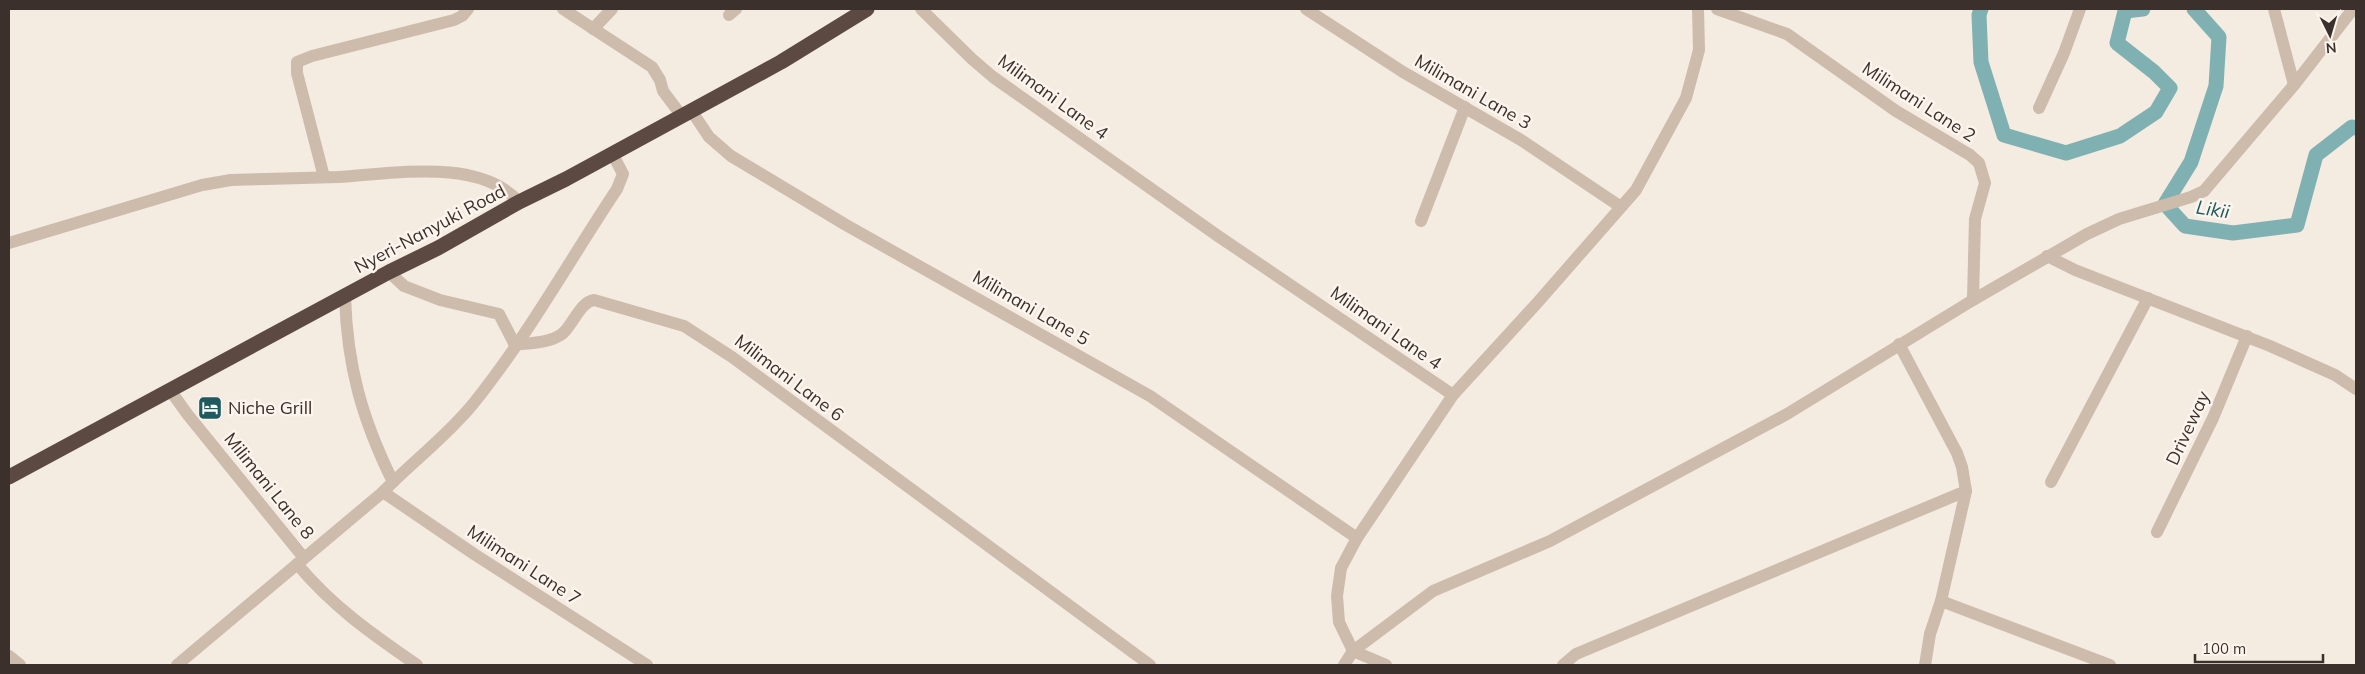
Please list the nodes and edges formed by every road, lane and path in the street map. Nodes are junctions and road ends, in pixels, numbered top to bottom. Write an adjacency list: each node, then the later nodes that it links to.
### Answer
1 (468, 9): 18 (street)
2 (563, 9): 12 (street, Milimani Lane 5)
3 (612, 9): 12 (street)
4 (867, 9): 16 (highway, Nyeri-Nanyuki Road)
5 (921, 9): 33 (street, Milimani Lane 4)
6 (1306, 9): 14 (street, Milimani Lane 3)
7 (1698, 9): 20 (street)
8 (1717, 9): 27 (street, Milimani Lane 2)
9 (2080, 9): 15 (street)
10 (2274, 9): 13 (street)
11 (2354, 9): 13 (street)
12 (593, 29): 16 (street, Milimani Lane 5)
13 (2294, 85): 23 (street)
14 (1465, 107): 20 (street, Milimani Lane 3); 21 (street)
15 (2039, 108)
16 (686, 113): 17 (highway, Nyeri-Nanyuki Road); 40 (street, Milimani Lane 5)
17 (612, 153): 19 (highway, Nyeri-Nanyuki Road); 30 (street)
18 (324, 177): 19 (street); 22 (street)
19 (519, 202): 24 (highway, Nyeri-Nanyuki Road)
20 (1621, 207): 33 (street)
21 (1421, 221)
22 (9, 243)
23 (2047, 256): 26 (street); 27 (street)
24 (390, 272): 25 (highway, Nyeri-Nanyuki Road); 30 (street)
25 (344, 296): 32 (highway, Nyeri-Nanyuki Road); 35 (street)
26 (2148, 298): 28 (street); 36 (street)
27 (1973, 300): 29 (street)
28 (2247, 336): 31 (street); 39 (street, Driveway)
29 (1899, 344): 37 (street); 43 (street)
30 (515, 345): 35 (street); 49 (street, Milimani Lane 6)
31 (2356, 389)
32 (170, 390): 34 (highway, Nyeri-Nanyuki Road); 41 (street, Milimani Lane 8)
33 (1453, 396): 40 (street)
34 (9, 477)
35 (393, 482): 38 (street)
36 (2052, 482)
37 (1966, 491): 42 (street); 52 (street)
38 (383, 492): 41 (street); 48 (street, Milimani Lane 7)
39 (2157, 532)
40 (1357, 538): 43 (street)
41 (300, 561): 46 (street); 47 (street, Milimani Lane 8)
42 (1941, 601): 53 (street); 54 (street)
43 (1353, 651): 50 (street); 51 (street)
44 (9, 656): 45 (street)
45 (20, 665)
46 (177, 665)
47 (417, 665)
48 (647, 665)
49 (1150, 665)
50 (1344, 665)
51 (1386, 665)
52 (1563, 665)
53 (1925, 665)
54 (2110, 665)

